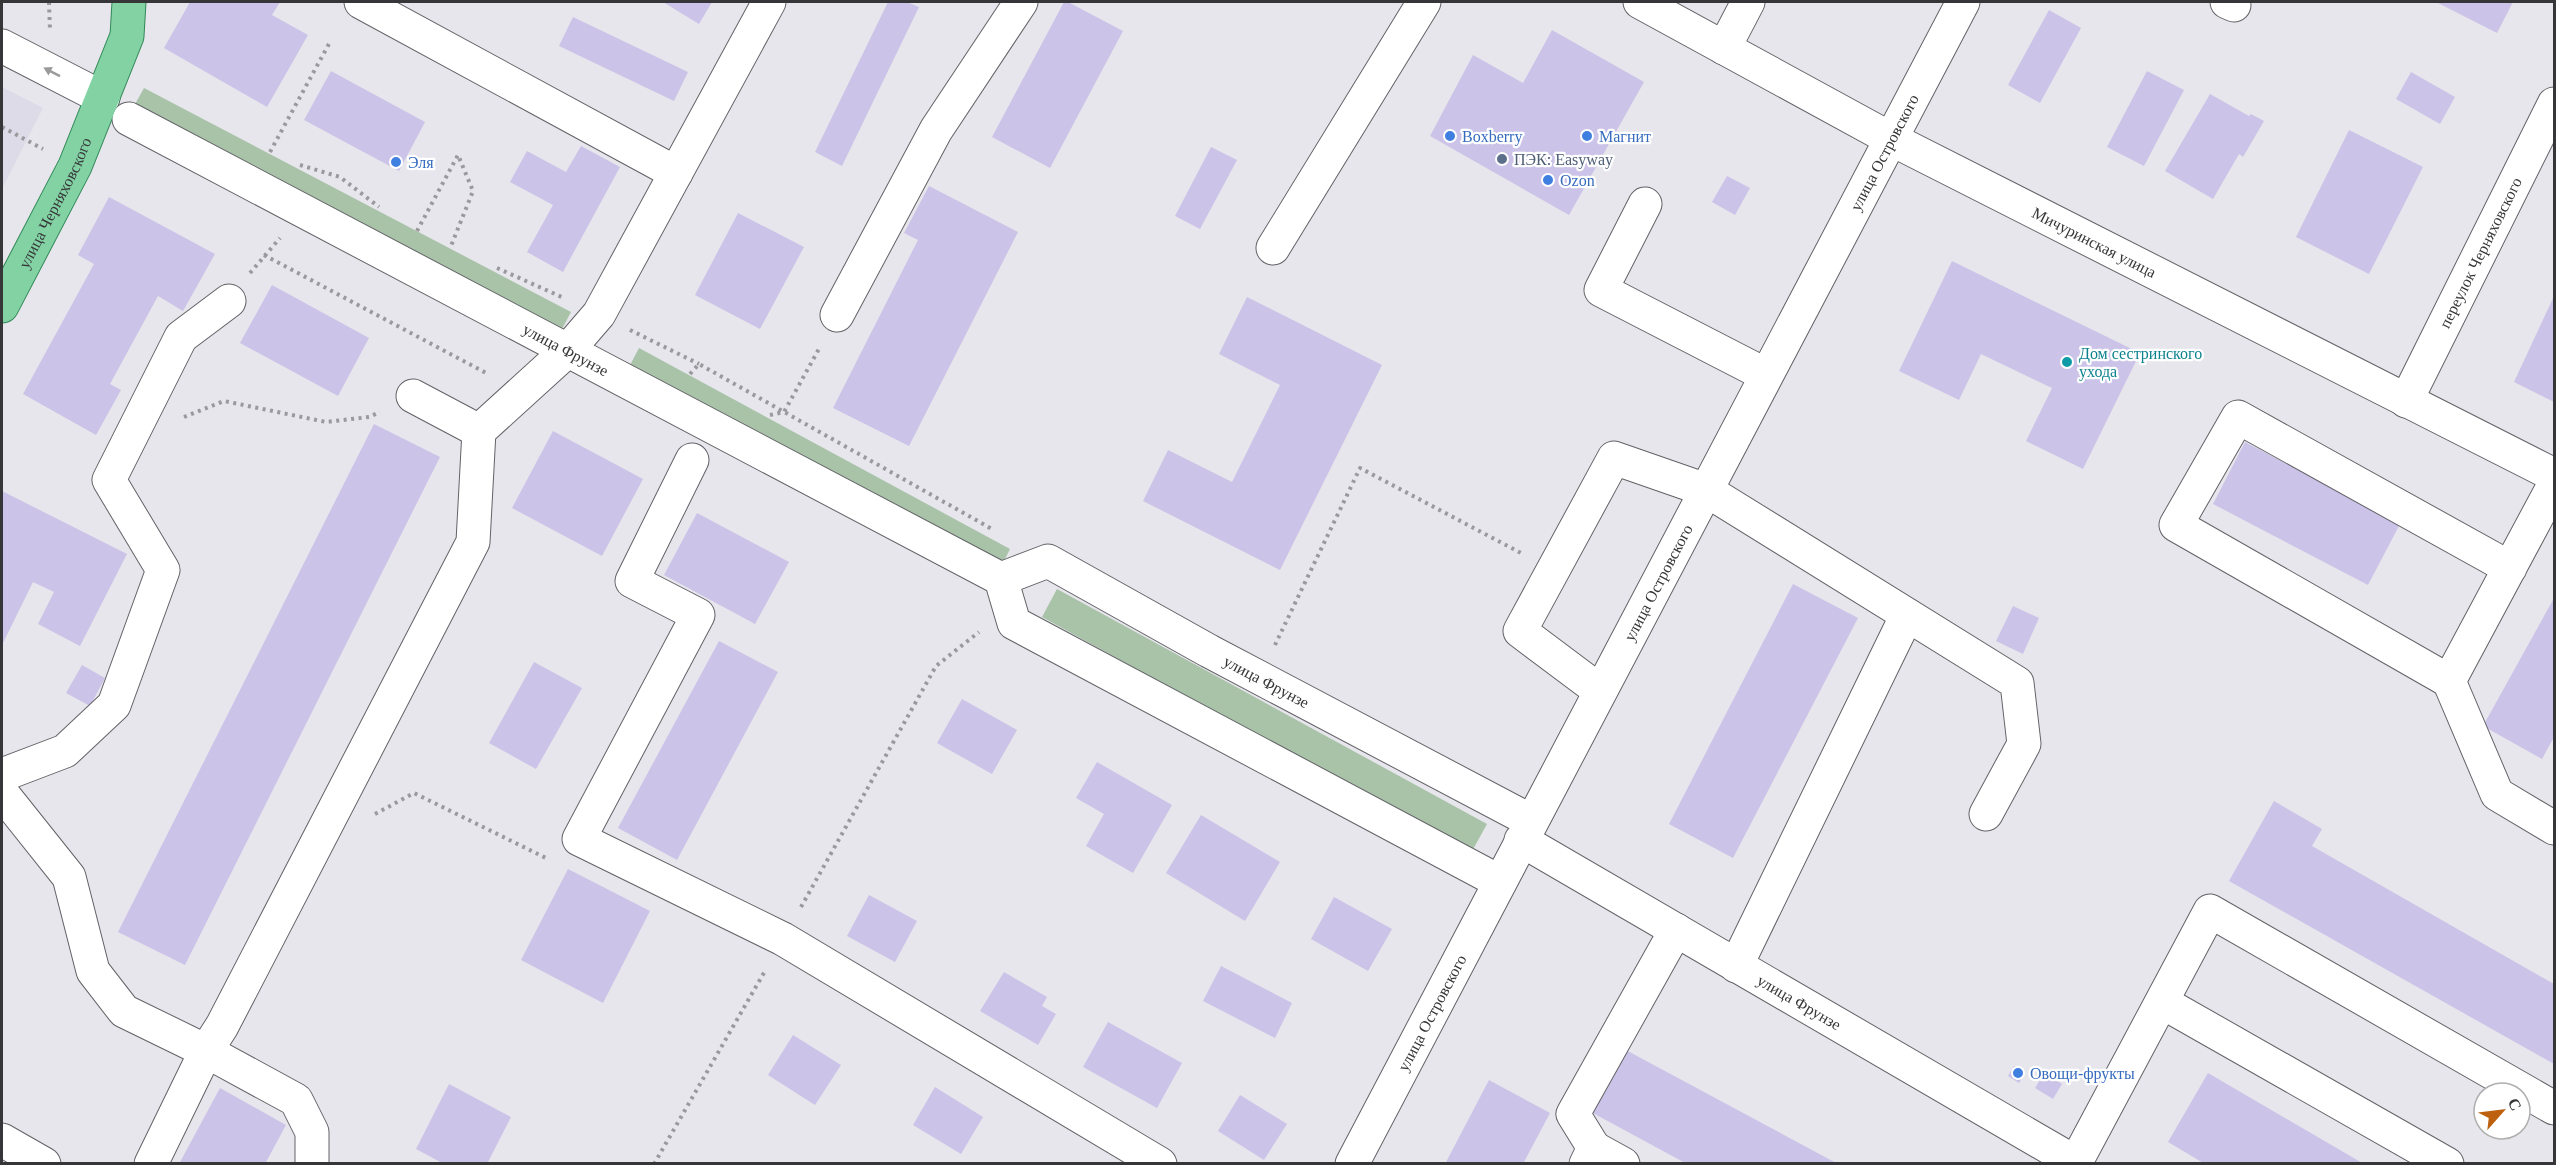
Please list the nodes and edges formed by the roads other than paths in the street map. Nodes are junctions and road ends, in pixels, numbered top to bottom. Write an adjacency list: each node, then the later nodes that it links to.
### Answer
1 (129, 2): 10 (main road, улица Черняховского)
2 (145, 2): 10 (street)
3 (361, 2): 17 (street)
4 (769, 2): 17 (street)
5 (1021, 2): 22 (street)
6 (1424, 2): 19 (street)
7 (1640, 2): 12 (street, Мичуринская улица)
8 (1748, 2): 12 (street)
9 (1963, 2): 16 (street, улица Островского)
10 (127, 36): 13 (main road, улица Черняховского)
11 (2, 46): 13 (street, one-way to 11)
12 (1724, 48): 16 (street, Мичуринская улица)
13 (103, 98): 21 (main road, улица Черняховского)
14 (2554, 104): 26 (street, переулок Черняховского)
15 (129, 119): 23 (street, улица Фрунзе)
16 (1891, 139): 24 (street, улица Островского); 26 (street, Мичуринская улица)
17 (675, 173): 23 (street)
18 (1645, 204): 24 (street)
19 (1273, 248)
20 (229, 301): 37 (street)
21 (2, 306)
22 (837, 315)
23 (567, 350): 27 (street); 33 (street, улица Фрунзе)
24 (1766, 375): 31 (street, улица Островского)
25 (413, 396): 27 (street)
26 (2406, 401): 29 (street, Мичуринская улица)
27 (479, 431): 46 (street)
28 (692, 460): 54 (street)
29 (2554, 475)
30 (2554, 485): 32 (street)
31 (1706, 490): 34 (street); 36 (street, улица Островского); 36 (street)
32 (2510, 568): 35 (street); 35 (street)
33 (1006, 593): 41 (street, улица Фрунзе); 42 (street, улица Фрунзе)
34 (1907, 615): 39 (street); 44 (street)
35 (2449, 681): 40 (street)
36 (1600, 690): 41 (street, улица Островского)
37 (2, 775)
38 (2, 794): 46 (street)
39 (1986, 814)
40 (2554, 828)
41 (1526, 831): 42 (street, улица Островского); 43 (street, улица Фрунзе)
42 (1500, 882): 55 (street, улица Островского)
43 (1676, 930): 44 (street, улица Фрунзе); 49 (street)
44 (1736, 966): 50 (street, улица Фрунзе)
45 (2162, 1002): 47 (street); 50 (street); 57 (street)
46 (206, 1051): 52 (street); 53 (street)
47 (2554, 1108)
48 (2, 1140): 51 (street)
49 (1590, 1156): 56 (street)
50 (2077, 1163)
51 (44, 1164)
52 (151, 1164)
53 (312, 1164)
54 (1160, 1164)
55 (1352, 1164)
56 (1623, 1164)
57 (2447, 1164)

